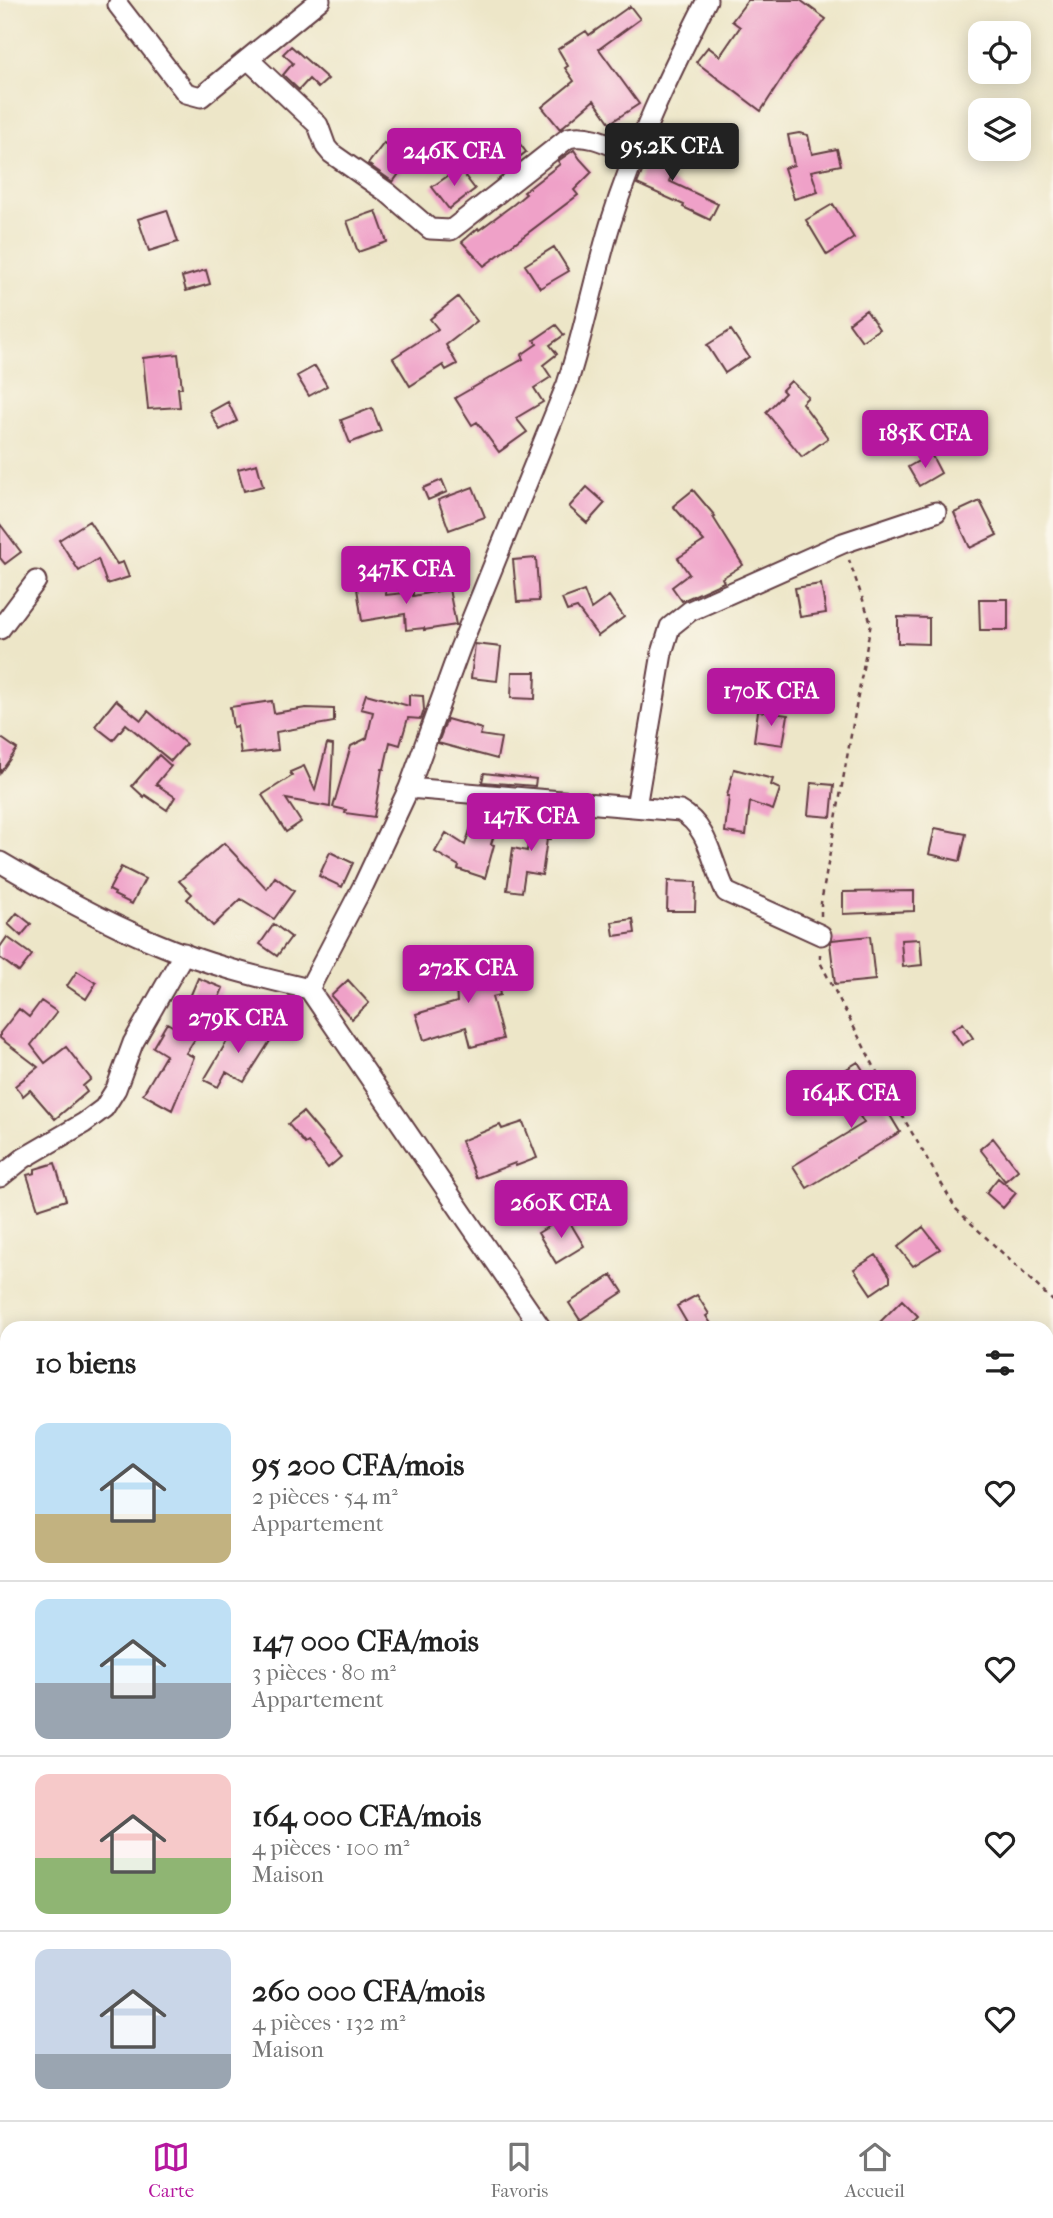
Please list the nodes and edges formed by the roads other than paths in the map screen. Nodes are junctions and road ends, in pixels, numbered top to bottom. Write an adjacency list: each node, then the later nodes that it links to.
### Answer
1 (320, 0): 4 (street)
2 (706, 0): 5 (street)
3 (118, 5): 4 (street)
4 (248, 59): 5 (street)
5 (634, 155): 9 (street)
6 (936, 512): 10 (street)
7 (36, 580): 8 (street)
8 (0, 629)
9 (409, 788): 10 (street); 14 (street)
10 (636, 807): 12 (street)
11 (3, 870): 13 (street)
12 (821, 935)
13 (184, 953): 14 (street); 15 (street)
14 (309, 989): 16 (street)
15 (0, 1177)
16 (536, 1321)

